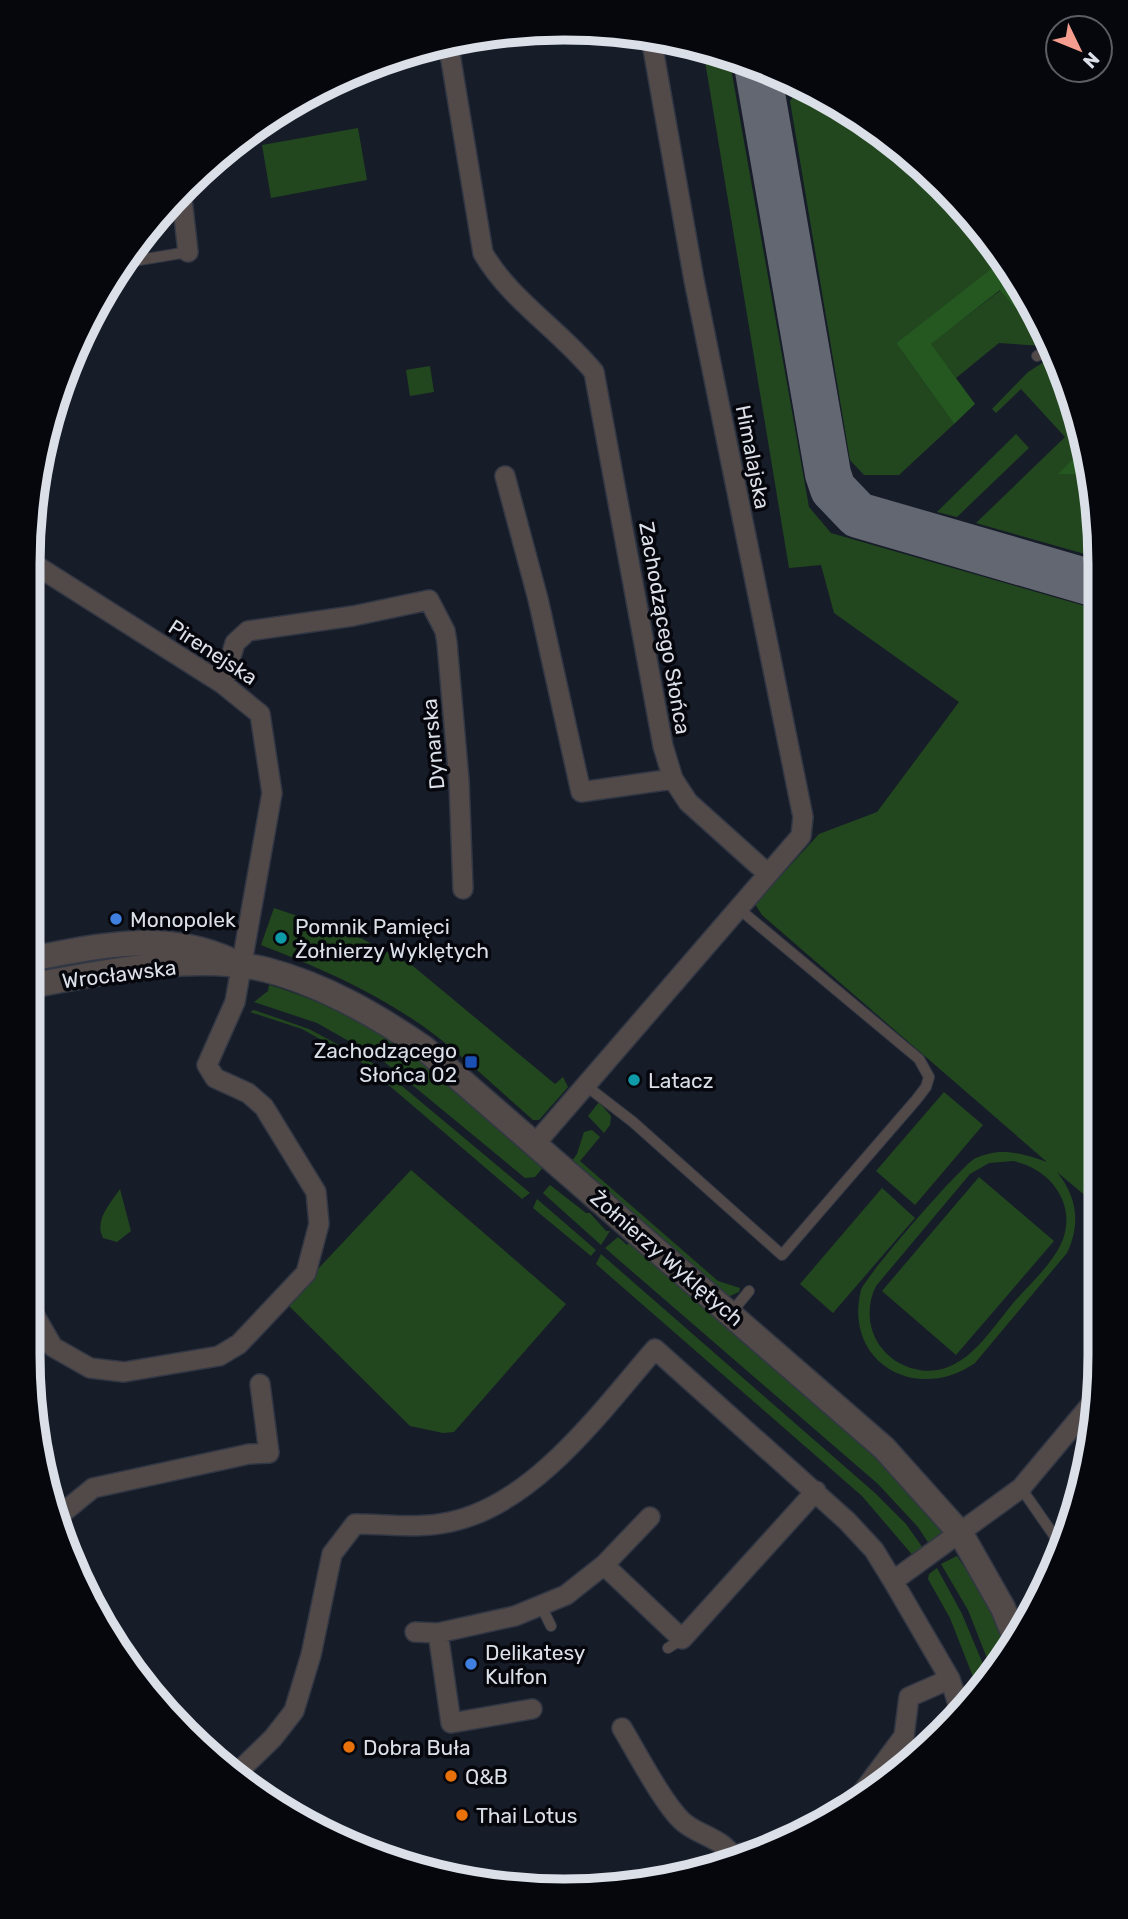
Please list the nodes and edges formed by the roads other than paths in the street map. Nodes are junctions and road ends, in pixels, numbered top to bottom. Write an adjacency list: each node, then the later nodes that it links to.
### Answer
1 (653, 48): 12 (street, Himalajska)
2 (450, 53): 11 (street, Zachodzącego Słońca)
3 (183, 206): 4 (street)
4 (188, 252): 5 (lane)
5 (138, 260)
6 (1043, 353): 7 (lane)
7 (1037, 356)
8 (505, 476): 11 (street)
9 (40, 568): 10 (street, Pirenejska)
10 (223, 684): 13 (street, Dynarska); 16 (street, Pirenejska)
11 (673, 779): 12 (street, Zachodzącego Słońca)
12 (768, 874): 14 (street)
13 (463, 889)
14 (738, 908): 18 (street); 18 (lane)
15 (40, 957): 16 (street, Wrocławska)
16 (242, 966): 17 (street, Wrocławska); 19 (street, Żołnierzy Wyklętych); 22 (street, Pirenejska)
17 (40, 984)
18 (584, 1084): 19 (street)
19 (535, 1144): 21 (street, Żołnierzy Wyklętych)
20 (750, 1291): 21 (lane)
21 (731, 1313): 29 (street, Żołnierzy Wyklętych)
22 (40, 1325)
23 (260, 1384): 27 (street)
24 (1084, 1413): 25 (street)
25 (1021, 1488): 29 (street); 30 (lane)
26 (816, 1491): 31 (street); 32 (street); 42 (street)
27 (64, 1511)
28 (650, 1517): 31 (street)
29 (961, 1534): 32 (street); 35 (street, Żołnierzy Wyklętych)
30 (1055, 1537)
31 (604, 1565): 33 (street)
32 (893, 1581): 38 (street)
33 (541, 1606): 34 (lane); 37 (street)
34 (551, 1626)
35 (1011, 1628)
36 (415, 1632): 37 (street)
37 (438, 1633): 40 (street)
38 (950, 1679): 39 (street); 43 (street)
39 (957, 1701)
40 (532, 1709)
41 (622, 1728): 44 (street)
42 (242, 1768)
43 (873, 1778)
44 (728, 1852)

